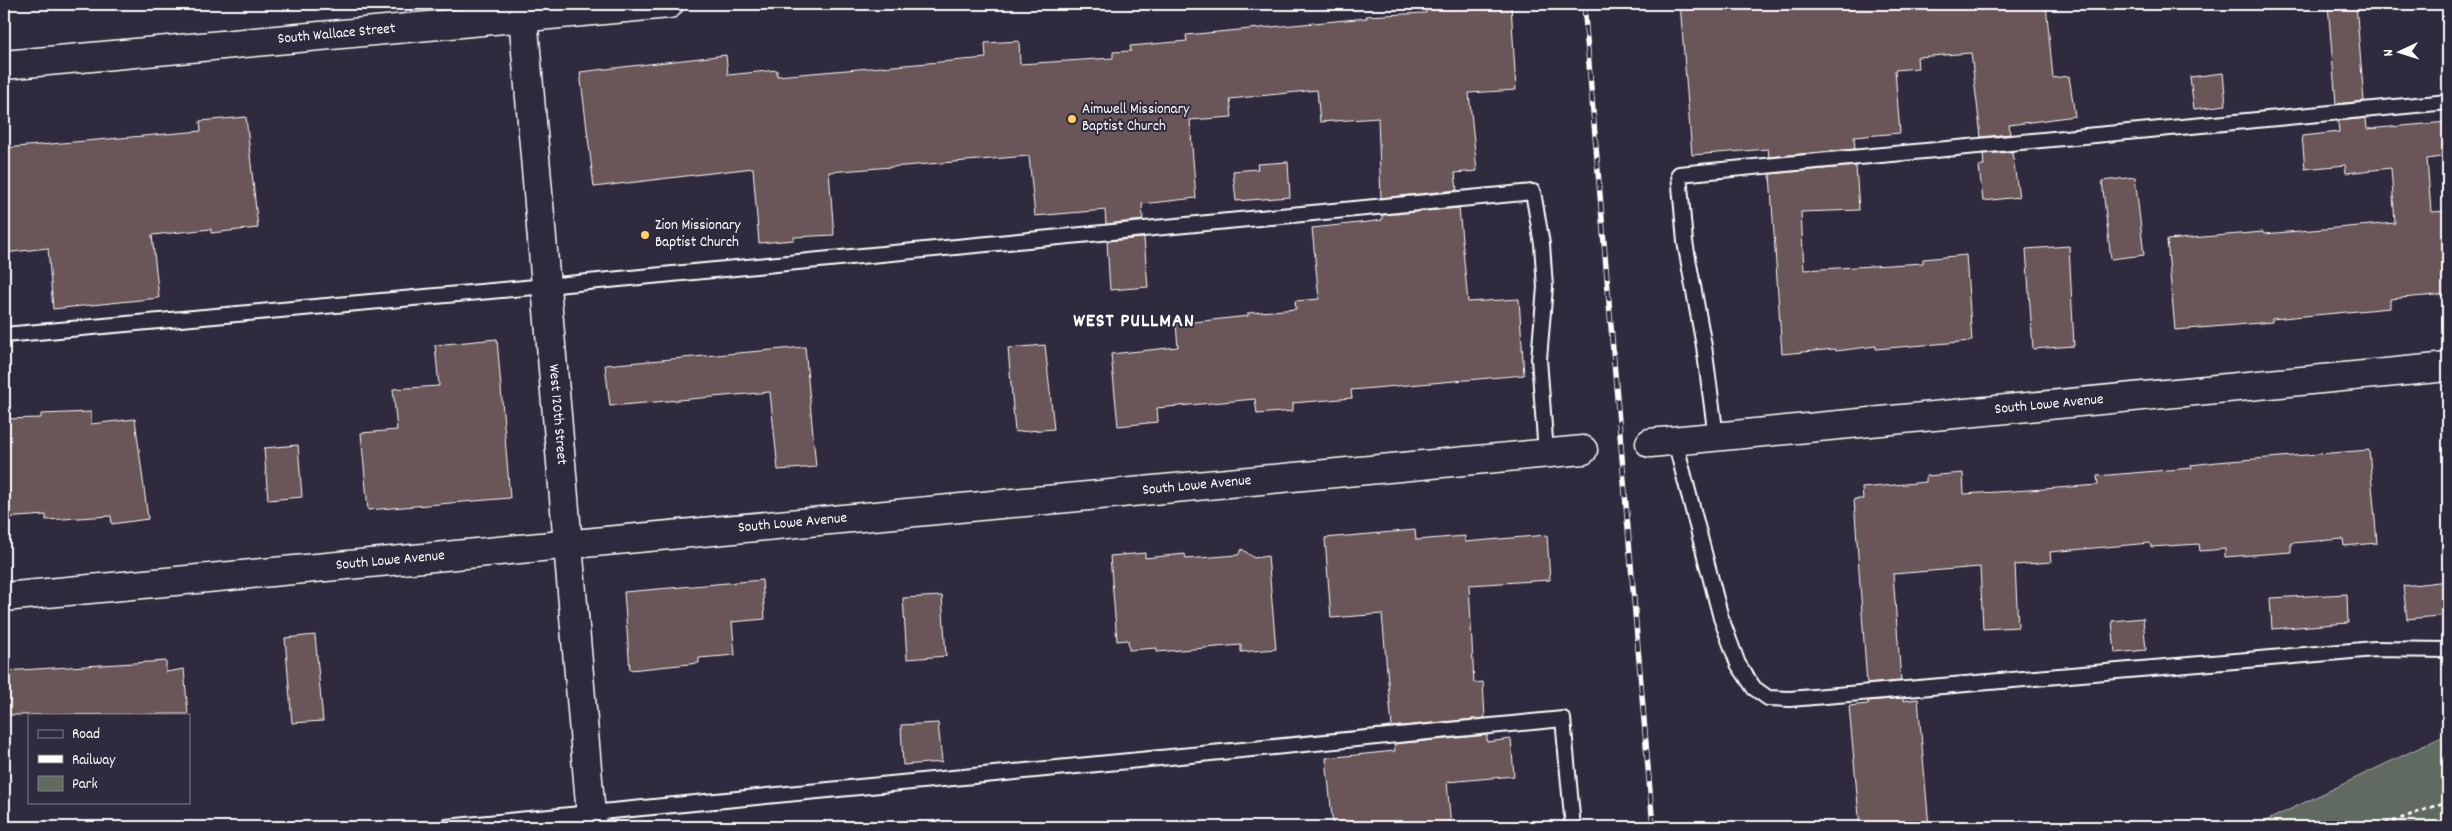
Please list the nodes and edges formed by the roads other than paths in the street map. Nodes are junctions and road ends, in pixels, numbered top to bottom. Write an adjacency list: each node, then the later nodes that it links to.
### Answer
1 (669, 4): 2 (street, South Wallace Street)
2 (522, 10): 3 (street, South Wallace Street); 5 (street, West 120th Street)
3 (4, 65)
4 (2448, 102): 8 (lane)
5 (546, 286): 6 (lane); 11 (lane); 12 (street, West 120th Street)
6 (4, 335)
7 (2448, 367): 8 (street, South Lowe Avenue)
8 (1716, 437): 9 (street, South Lowe Avenue)
9 (1662, 442): 14 (lane)
10 (1583, 450): 11 (street, South Lowe Avenue)
11 (1546, 453): 12 (street, South Lowe Avenue)
12 (568, 546): 13 (street, South Lowe Avenue); 15 (street, West 120th Street)
13 (4, 597)
14 (2448, 650)
15 (591, 821): 16 (lane); 17 (lane)
16 (446, 827)
17 (1573, 827)

